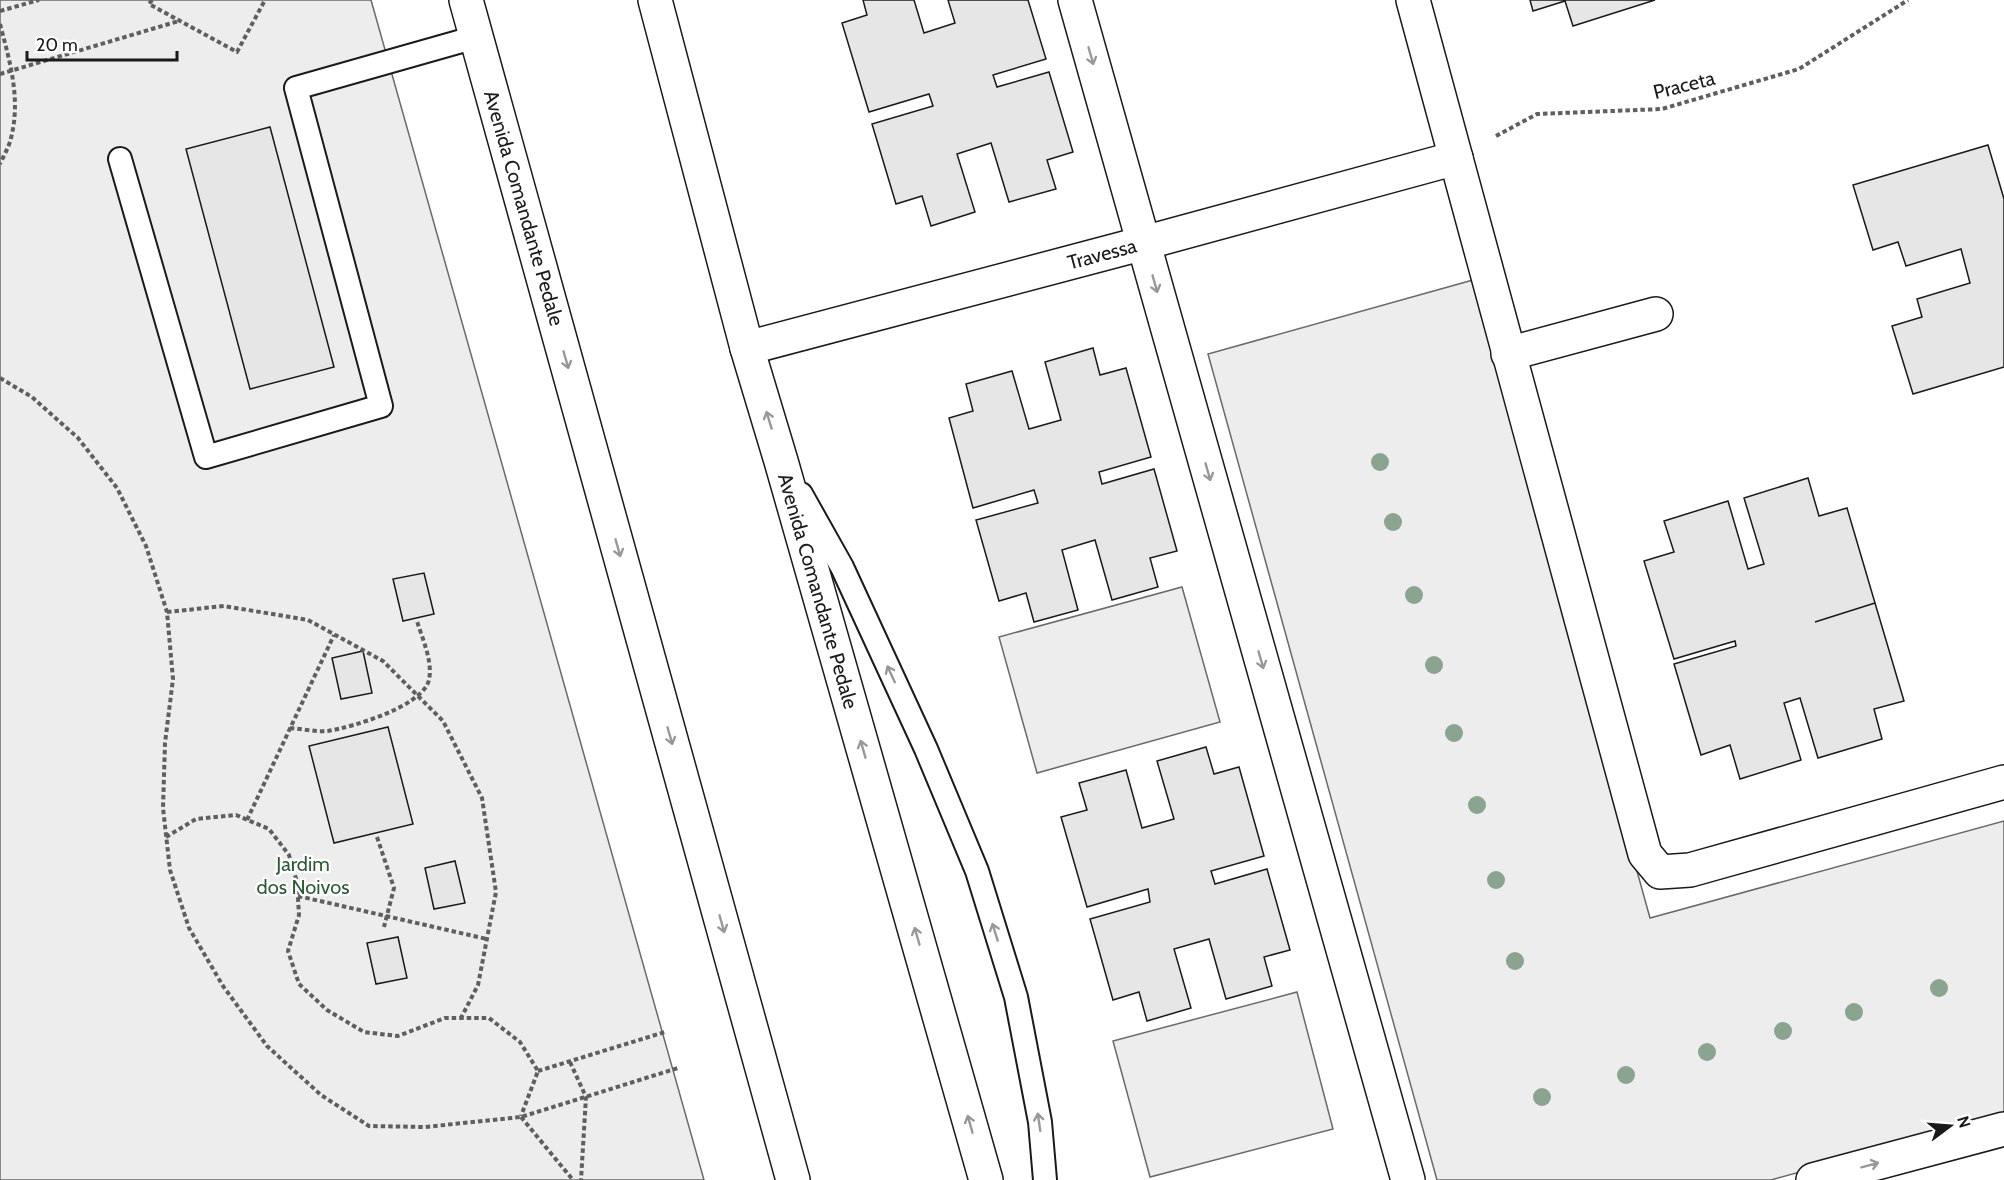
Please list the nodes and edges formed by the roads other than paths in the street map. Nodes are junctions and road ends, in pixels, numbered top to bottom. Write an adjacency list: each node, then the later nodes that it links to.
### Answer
1 (466, 0): 5 (street, Avenida Comandante Pedale)
2 (655, 0): 10 (street, Avenida Comandante Pedale)
3 (1075, 0): 8 (street, one-way to 8)
4 (1413, 0): 6 (street)
5 (476, 37): 7 (lane); 15 (street, Avenida Comandante Pedale, one-way to 15)
6 (1456, 158): 8 (street, Travessa); 11 (street)
7 (120, 159)
8 (1144, 243): 10 (street, Travessa); 18 (street, one-way to 18)
9 (1656, 314): 11 (street)
10 (747, 348): 12 (street, Avenida Comandante Pedale, one-way to 10)
11 (1509, 354): 13 (street)
12 (781, 460): 16 (street, Avenida Comandante Pedale, one-way to 12); 17 (lane, one-way to 12)
13 (2004, 782)
14 (2004, 1129): 19 (street, one-way to 14)
15 (793, 1180)
16 (986, 1180)
17 (1045, 1180)
18 (1408, 1180)
19 (1814, 1180)

